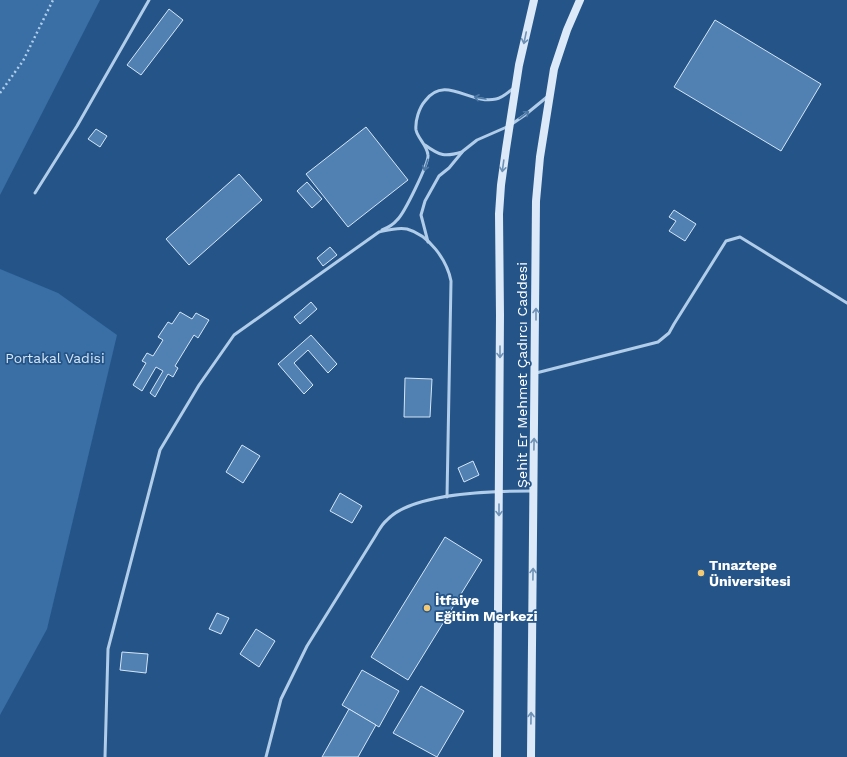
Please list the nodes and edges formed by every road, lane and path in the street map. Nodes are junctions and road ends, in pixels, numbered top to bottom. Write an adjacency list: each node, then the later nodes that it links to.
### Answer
1 (53, 0): 6 (path)
2 (149, 0): 11 (lane)
3 (534, 0): 5 (main road, Şehit Er Mehmet Çadırcı Caddesi, one-way to 5)
4 (580, 0): 7 (main road, Şehit Er Mehmet Çadırcı Caddesi)
5 (515, 87): 8 (main road, Şehit Er Mehmet Çadırcı Caddesi); 9 (lane, one-way to 9)
6 (0, 93)
7 (550, 95): 8 (lane, one-way to 7); 15 (main road, Şehit Er Mehmet Çadırcı Caddesi, one-way to 7)
8 (509, 126): 10 (lane); 16 (main road, Şehit Er Mehmet Çadırcı Caddesi, one-way to 16)
9 (425, 145): 10 (lane); 12 (lane, one-way to 12)
10 (463, 151): 13 (lane)
11 (35, 193)
12 (379, 232): 13 (lane); 19 (lane)
13 (429, 243): 18 (lane)
14 (847, 303): 15 (lane)
15 (535, 373): 17 (main road, Şehit Er Mehmet Çadırcı Caddesi, one-way to 15)
16 (499, 491): 17 (lane); 18 (lane); 21 (main road, Şehit Er Mehmet Çadırcı Caddesi, one-way to 21)
17 (534, 491): 22 (main road, Şehit Er Mehmet Çadırcı Caddesi, one-way to 17)
18 (447, 497): 20 (lane)
19 (105, 757)
20 (266, 757)
21 (497, 757)
22 (531, 757)

